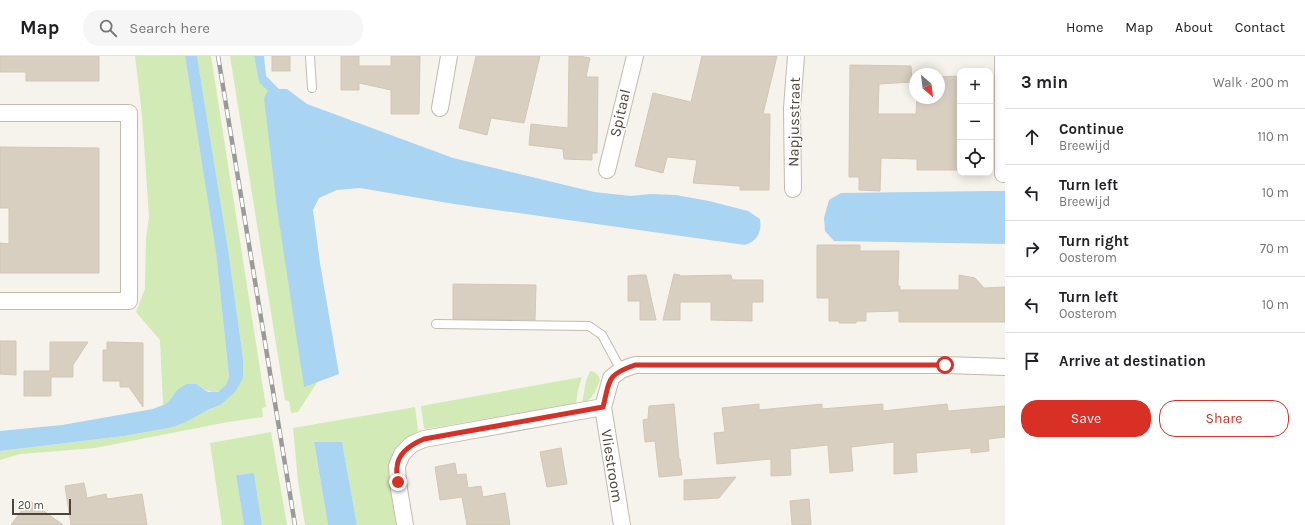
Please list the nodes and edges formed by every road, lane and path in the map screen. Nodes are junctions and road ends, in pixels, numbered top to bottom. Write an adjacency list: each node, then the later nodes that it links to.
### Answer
1 (310, 56): 6 (lane)
2 (449, 56): 7 (street)
3 (635, 56): 9 (street, Spitaal)
4 (796, 56): 11 (street, Napjusstraat)
5 (1003, 56): 10 (street)
6 (312, 88)
7 (440, 108)
8 (0, 113): 12 (street)
9 (607, 170)
10 (1003, 174)
11 (793, 189)
12 (0, 301)
13 (436, 324): 15 (lane)
14 (1005, 367): 15 (street)
15 (622, 370): 16 (street)
16 (603, 407): 17 (street); 18 (street, Vliestroom)
17 (405, 525)
18 (622, 525)

